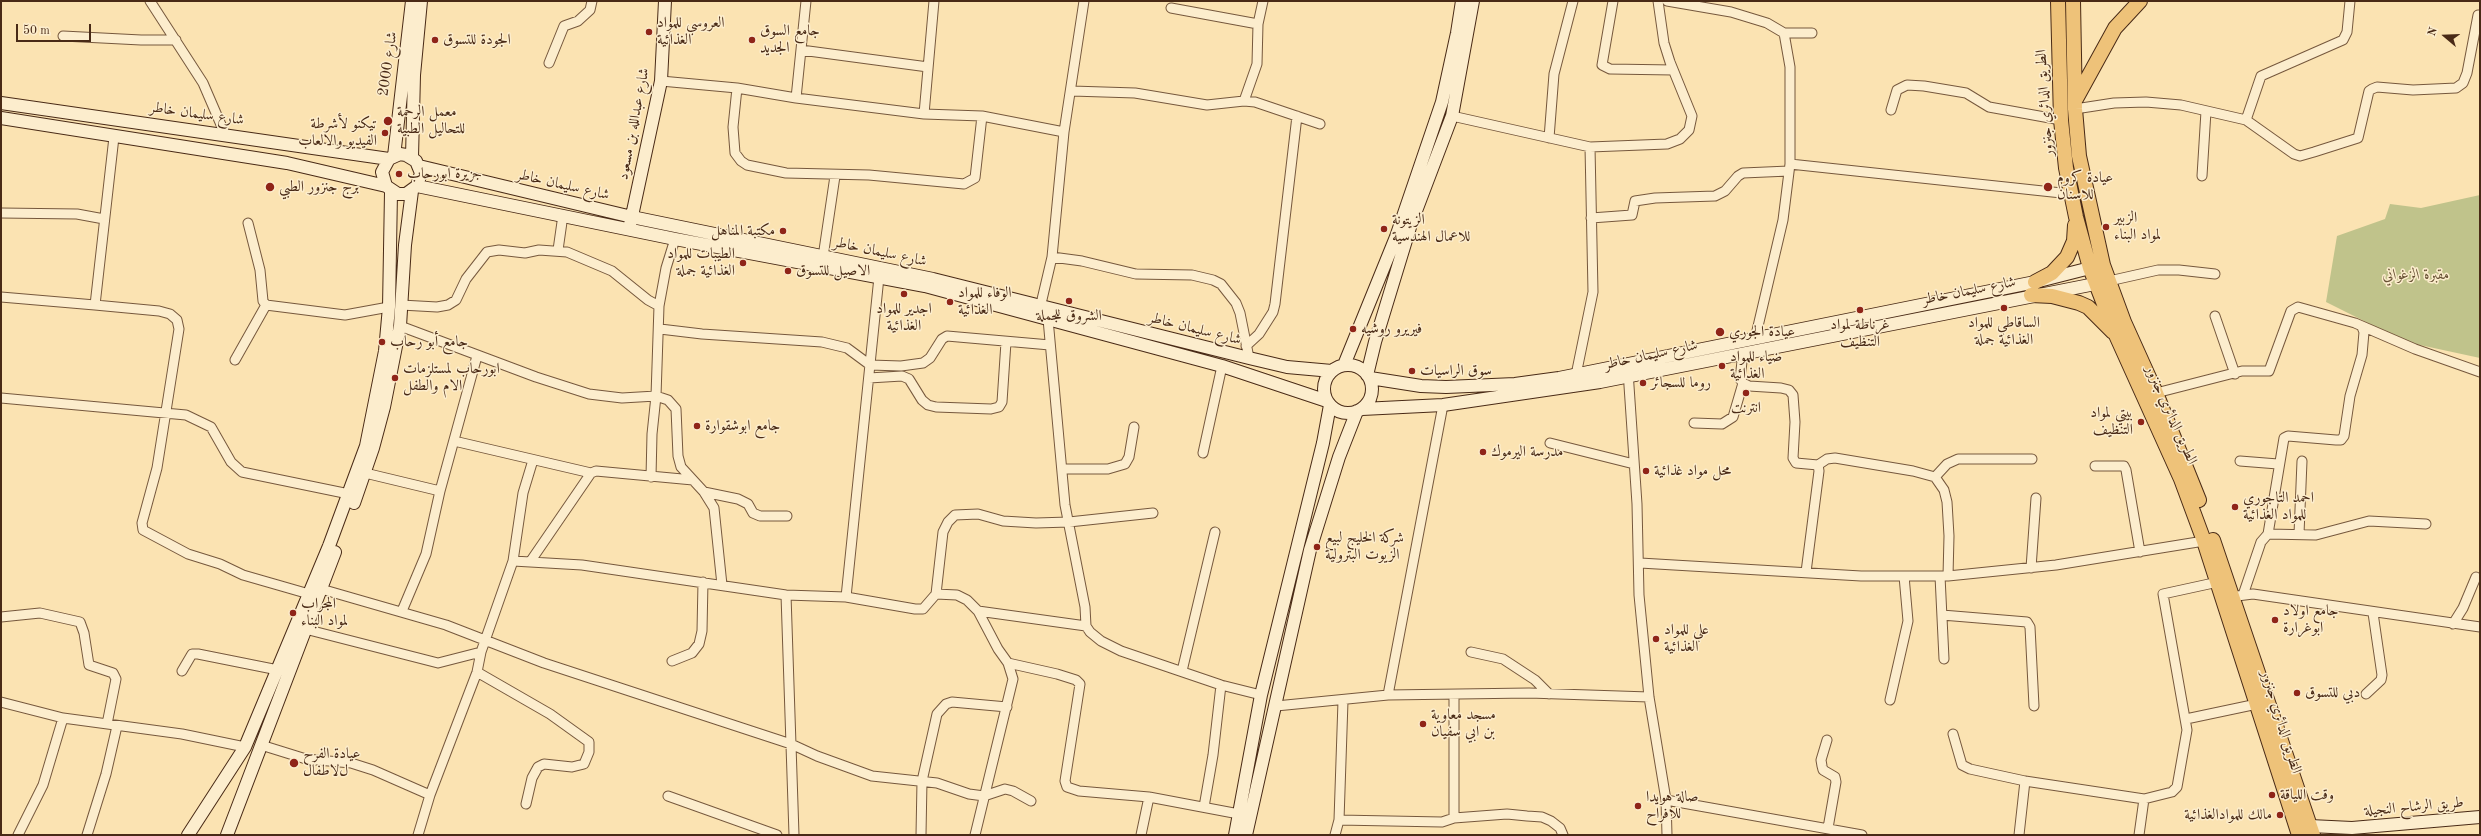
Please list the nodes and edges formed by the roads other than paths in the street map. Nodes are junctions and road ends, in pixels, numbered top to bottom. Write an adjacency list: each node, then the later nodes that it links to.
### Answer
1 (150, 1): 27 (street)
2 (412, 1): 55 (main road, شارع 2000)
3 (421, 1): 56 (main road)
4 (592, 1): 29 (street)
5 (665, 1): 32 (main road, شارع عبدالله بن مسعود)
6 (806, 1): 28 (street)
7 (934, 1): 30 (street)
8 (1084, 1): 35 (street)
9 (1263, 1): 23 (street)
10 (1462, 1): 100 (main road)
11 (1473, 1): 45 (main road)
12 (1573, 1): 53 (street)
13 (1613, 1): 31 (street)
14 (1658, 1): 31 (street)
15 (1667, 1): 24 (street)
16 (2052, 1): 33 (main road)
17 (2058, 1): 33 (main road, الطريق الدائري جنزور)
18 (2072, 1): 39 (main road, الطريق الدائري جنزور)
19 (2140, 1): 39 (main road)
20 (2350, 1): 48 (street)
21 (1171, 8): 23 (street)
22 (2478, 15): 48 (street)
23 (1258, 24): 37 (street)
24 (1784, 33): 25 (street); 57 (street)
25 (1812, 33)
26 (63, 36): 27 (street)
27 (176, 40): 51 (street)
28 (801, 50): 30 (street); 36 (street)
29 (549, 62)
30 (928, 67): 42 (street)
31 (1673, 70): 54 (street)
32 (661, 80): 34 (street); 69 (main road, شارع عبدالله بن مسعود)
33 (2060, 84): 47 (main road, الطريق الدائري جنزور)
34 (737, 88): 36 (street); 58 (street)
35 (1072, 91): 37 (street); 50 (street)
36 (796, 98): 42 (street)
37 (1244, 101): 44 (street)
38 (1, 103): 51 (main road, شارع سليمان خاطر)
39 (2075, 105): 41 (street); 74 (main road, الطريق الدائري جنزور)
40 (1891, 110): 47 (street)
41 (2206, 111): 48 (street); 59 (street)
42 (924, 114): 43 (street)
43 (982, 116): 50 (street); 58 (street)
44 (1297, 116): 49 (street); 94 (street)
45 (1452, 116): 53 (street); 107 (main road)
46 (1, 118): 52 (main road)
47 (2061, 120): 62 (main road, الطريق الدائري جنزور)
48 (2246, 120)
49 (1320, 124)
50 (1064, 132): 73 (street)
51 (225, 134): 55 (main road, شارع سليمان خاطر)
52 (114, 137): 61 (main road); 67 (street)
53 (1549, 138): 54 (street)
54 (1590, 147): 66 (street)
55 (391, 158): 56 (main road); 61 (main road)
56 (416, 162): 60 (main road); 69 (main road, شارع سليمان خاطر)
57 (1790, 167): 62 (street); 66 (street); 91 (street)
58 (835, 176): 72 (street)
59 (2202, 176)
60 (415, 188): 61 (main road); 64 (main road, شارع سليمان خاطر); 82 (main road)
61 (388, 189): 82 (main road)
62 (2071, 194): 65 (main road, الطريق الدائري جنزور)
63 (1, 213): 67 (street)
64 (563, 215): 69 (main road, شارع سليمان خاطر); 71 (street)
65 (2076, 217): 74 (main road, الطريق الدائري جنزور); 78 (main road)
66 (1591, 218): 106 (street)
67 (104, 219): 80 (street)
68 (248, 223): 81 (street)
69 (630, 223): 70 (main road, شارع سليمان خاطر); 72 (main road, شارع سليمان خاطر)
70 (675, 239): 76 (main road, شارع سليمان خاطر); 83 (street)
71 (558, 250): 82 (street); 83 (street)
72 (823, 256): 84 (main road, شارع سليمان خاطر)
73 (1052, 257): 84 (street); 94 (street)
74 (2097, 266): 77 (main road, الطريق الدائري جنزور); 78 (main road, شارع سليمان خاطر)
75 (2215, 274): 77 (street)
76 (879, 277): 86 (main road, شارع سليمان خاطر); 99 (street)
77 (2102, 282): 78 (main road, شارع سليمان خاطر); 90 (main road, الطريق الدائري جنزور); 110 (main road, الطريق الدائري جنزور)
78 (2033, 289): 90 (main road); 91 (main road, شارع سليمان خاطر); 95 (main road, شارع سليمان خاطر)
79 (1, 296): 80 (street)
80 (95, 305): 116 (street)
81 (266, 306): 82 (street); 98 (street)
82 (395, 306): 87 (main road); 138 (main road)
83 (659, 306): 89 (street)
84 (1040, 308): 97 (main road, شارع سليمان خاطر)
85 (2215, 316): 105 (street)
86 (1048, 319): 93 (street); 101 (main road, شارع سليمان خاطر)
87 (400, 326): 96 (street); 132 (main road)
88 (2362, 327): 104 (street); 105 (street); 127 (street)
89 (660, 329): 99 (street); 111 (street)
90 (2116, 335): 147 (main road, الطريق الدائري جنزور)
91 (1755, 339): 103 (main road, شارع سليمان خاطر)
92 (1006, 342): 93 (street); 99 (street); 108 (street)
93 (1050, 346): 130 (street)
94 (1246, 346): 97 (street)
95 (1743, 353): 103 (main road, شارع سليمان خاطر); 109 (street)
96 (477, 356): 111 (street); 119 (street)
97 (1249, 358): 102 (main road, شارع سليمان خاطر)
98 (235, 360)
99 (870, 365): 108 (street)
100 (1344, 365): 102 (main road); 107 (main road)
101 (1222, 366): 113 (main road, شارع سليمان خاطر); 121 (street)
102 (1332, 371): 113 (main road)
103 (1628, 371): 106 (main road, شارع سليمان خاطر); 114 (main road, شارع سليمان خاطر); 126 (street)
104 (2480, 372)
105 (2235, 374): 110 (street)
106 (1576, 375): 107 (main road, شارع سليمان خاطر)
107 (1369, 377): 115 (main road)
108 (868, 378): 165 (street)
109 (1743, 383): 117 (street); 128 (street)
110 (2156, 393): 164 (main road, الطريق الدائري جنزور)
111 (656, 396): 133 (street); 135 (street)
112 (1, 398): 116 (street)
113 (1328, 403): 115 (main road); 189 (main road)
114 (1442, 405): 115 (main road, شارع سليمان خاطر); 188 (street)
115 (1359, 410): 196 (main road)
116 (166, 413): 138 (street); 161 (street)
117 (1694, 423)
118 (1134, 427): 130 (street)
119 (454, 441): 123 (street); 136 (street)
120 (1550, 443): 126 (street)
121 (1203, 453)
122 (2032, 459): 134 (street)
123 (533, 460): 131 (street); 149 (street)
124 (2240, 461): 127 (street)
125 (2302, 461): 146 (street)
126 (1634, 464): 151 (street)
127 (2278, 464): 145 (street)
128 (1818, 465): 134 (street); 153 (street)
129 (2095, 466): 148 (street)
130 (1062, 469): 142 (street)
131 (591, 473): 133 (street); 150 (street)
132 (365, 474): 136 (street); 160 (main road)
133 (652, 477): 135 (street)
134 (1935, 477): 155 (street)
135 (693, 480): 137 (street)
136 (440, 491): 166 (street)
137 (704, 492): 141 (street); 159 (street)
138 (349, 494): 161 (main road)
139 (2036, 498): 152 (street)
140 (1153, 513): 142 (street)
141 (786, 516)
142 (1069, 522): 162 (street); 172 (street)
143 (2426, 524): 146 (street)
144 (1215, 532): 182 (street)
145 (2268, 534): 146 (street); 164 (street)
146 (2299, 534)
147 (2204, 541): 148 (street); 158 (main road, الطريق الدائري جنزور)
148 (2140, 552): 152 (street)
149 (514, 560): 150 (street); 175 (street)
150 (530, 562): 157 (street)
151 (1640, 563): 153 (street); 191 (street)
152 (2031, 568): 155 (street)
153 (1806, 572): 154 (street)
154 (1904, 576): 155 (street); 193 (street)
155 (1944, 576): 169 (street)
156 (2476, 577): 171 (street)
157 (703, 582): 159 (street); 179 (street)
158 (2218, 582): 195 (main road, الطريق الدائري جنزور); 200 (street)
159 (722, 585): 163 (street)
160 (321, 589): 166 (street); 174 (main road)
161 (309, 594): 181 (main road)
162 (936, 594): 165 (street); 167 (street)
163 (786, 595): 165 (street); 205 (street)
164 (2238, 596): 168 (street); 224 (main road, الطريق الدائري جنزور)
165 (846, 597)
166 (402, 611): 175 (street)
167 (978, 611): 172 (street); 180 (street)
168 (2373, 613): 171 (street); 187 (street)
169 (1942, 615): 178 (street); 197 (street)
170 (1, 616): 201 (street)
171 (2453, 624): 173 (street)
172 (1086, 626): 182 (street)
173 (2480, 627)
174 (305, 629): 176 (street); 206 (main road)
175 (486, 642): 176 (street); 205 (street)
176 (481, 652): 184 (street)
177 (1471, 652): 186 (street)
178 (1944, 659)
179 (672, 661)
180 (1008, 663): 198 (street); 213 (street)
181 (278, 670): 183 (street); 207 (main road)
182 (1182, 671): 185 (street)
183 (182, 672)
184 (477, 672): 210 (street); 217 (street)
185 (1221, 685): 189 (street); 218 (street)
186 (1549, 694): 190 (street); 191 (street)
187 (2366, 694)
188 (1388, 695): 190 (street); 192 (street)
189 (1262, 696): 219 (main road)
190 (1454, 696): 221 (street)
191 (1649, 697): 215 (street)
192 (1343, 700): 196 (street); 222 (street)
193 (1890, 700)
194 (1, 702): 199 (street)
195 (2257, 704): 200 (street); 224 (main road, الطريق الدائري جنزور)
196 (1276, 706): 237 (main road)
197 (2034, 706)
198 (1007, 707): 209 (street); 212 (street)
199 (63, 718): 201 (street); 226 (street)
200 (2186, 719): 214 (street)
201 (107, 724): 202 (street)
202 (117, 726): 207 (street); 227 (street)
203 (1953, 734): 208 (street)
204 (1827, 740): 223 (street)
205 (791, 744): 209 (street); 232 (street)
206 (261, 745): 210 (street); 229 (main road)
207 (245, 747): 228 (main road)
208 (2025, 781): 214 (street); 242 (street)
209 (922, 782): 212 (street); 233 (street)
210 (430, 795): 230 (street)
211 (668, 796): 231 (street)
212 (984, 796): 216 (street); 234 (street)
213 (1148, 797): 218 (street); 235 (street)
214 (2144, 799): 243 (street)
215 (1666, 800): 223 (street); 240 (street)
216 (1031, 801)
217 (526, 804)
218 (1204, 807): 219 (street)
219 (1239, 814): 236 (main road)
220 (2480, 817): 225 (main road, طريق الرشاح النجيلة)
221 (1454, 818): 222 (street); 239 (street)
222 (1339, 820): 238 (street)
223 (1828, 828): 241 (street)
224 (2302, 832): 225 (main road, طريق الرشاح النجيلة)
225 (2348, 832)
226 (18, 835)
227 (87, 835)
228 (188, 835)
229 (227, 835)
230 (418, 835)
231 (778, 835)
232 (794, 835)
233 (921, 835)
234 (975, 835)
235 (1141, 835)
236 (1235, 835)
237 (1246, 835)
238 (1335, 835)
239 (1563, 835)
240 (1667, 835)
241 (1862, 835)
242 (2019, 835)
243 (2139, 835)

